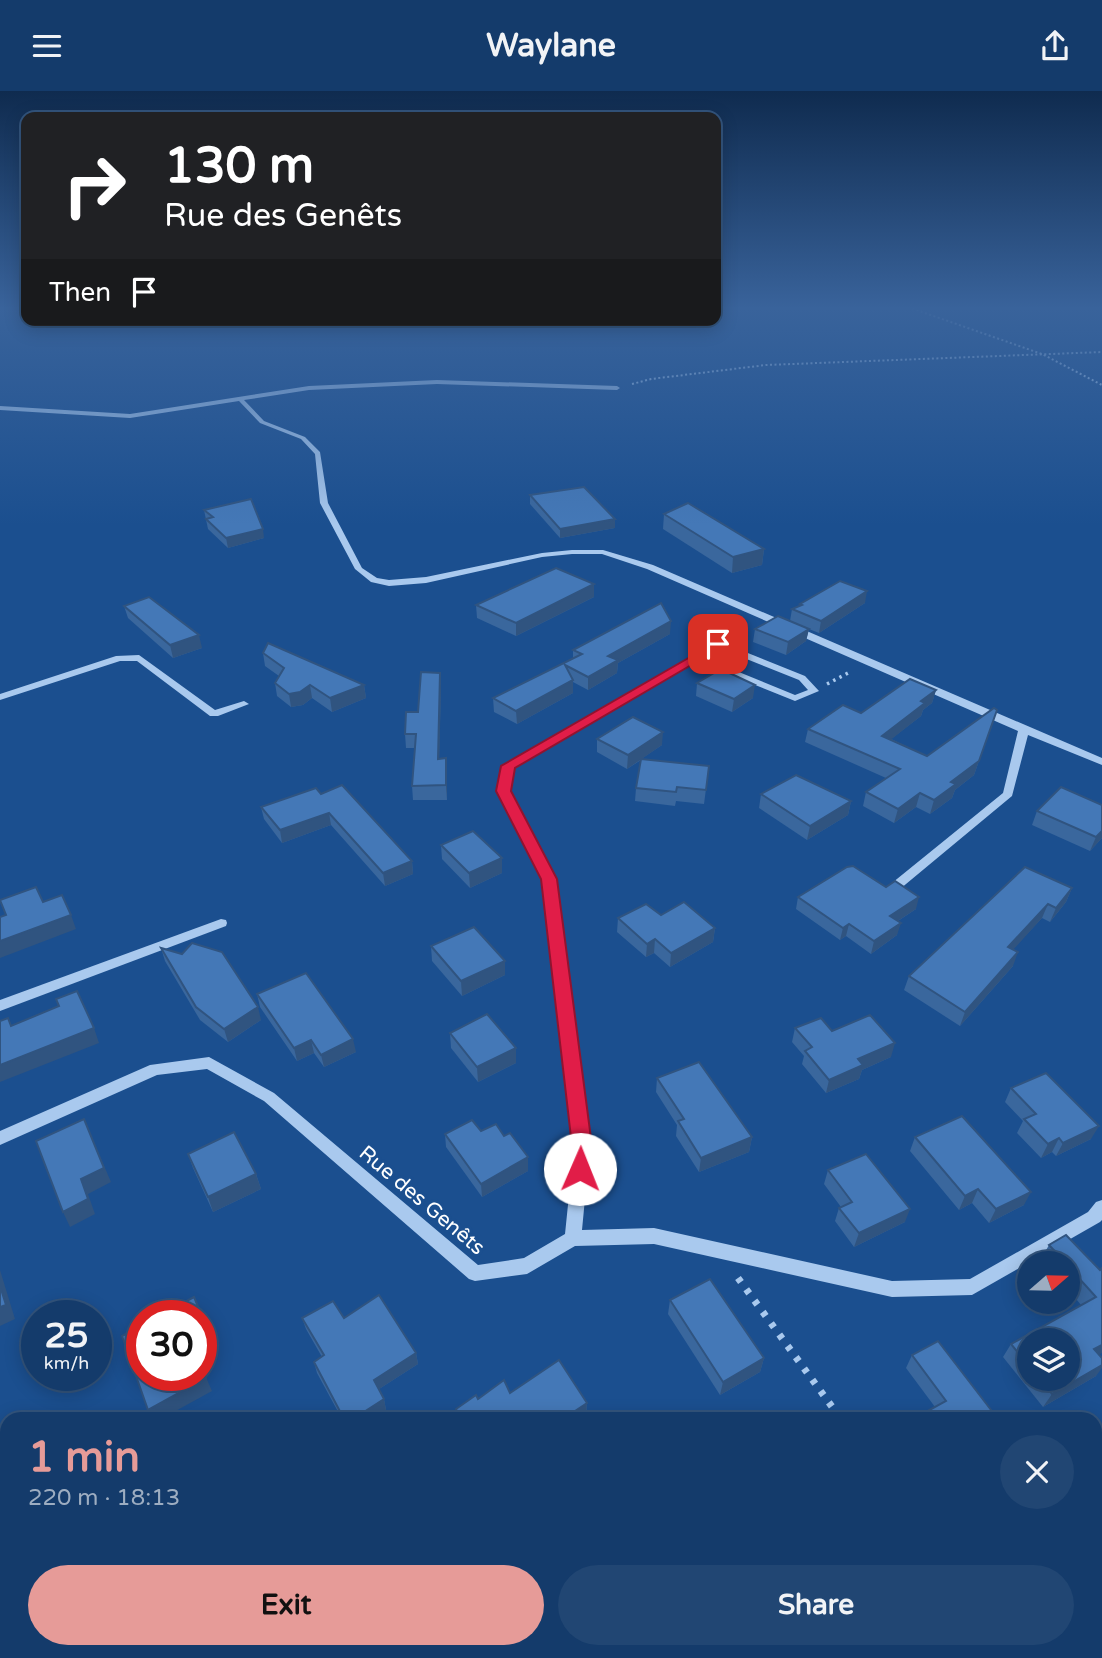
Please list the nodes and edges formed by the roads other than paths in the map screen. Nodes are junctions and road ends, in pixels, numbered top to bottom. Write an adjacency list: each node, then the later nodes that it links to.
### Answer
1 (617, 389): 2 (street)
2 (242, 400): 3 (street); 7 (street)
3 (0, 408)
4 (695, 658): 4 (street); 14 (street)
5 (0, 697): 6 (street)
6 (244, 704)
7 (1024, 730): 8 (street); 9 (street)
8 (1102, 762)
9 (896, 886)
10 (221, 923): 11 (street)
11 (0, 1006)
12 (0, 1137): 14 (street, Rue des Genêts)
13 (1102, 1207): 14 (street)
14 (573, 1238)

